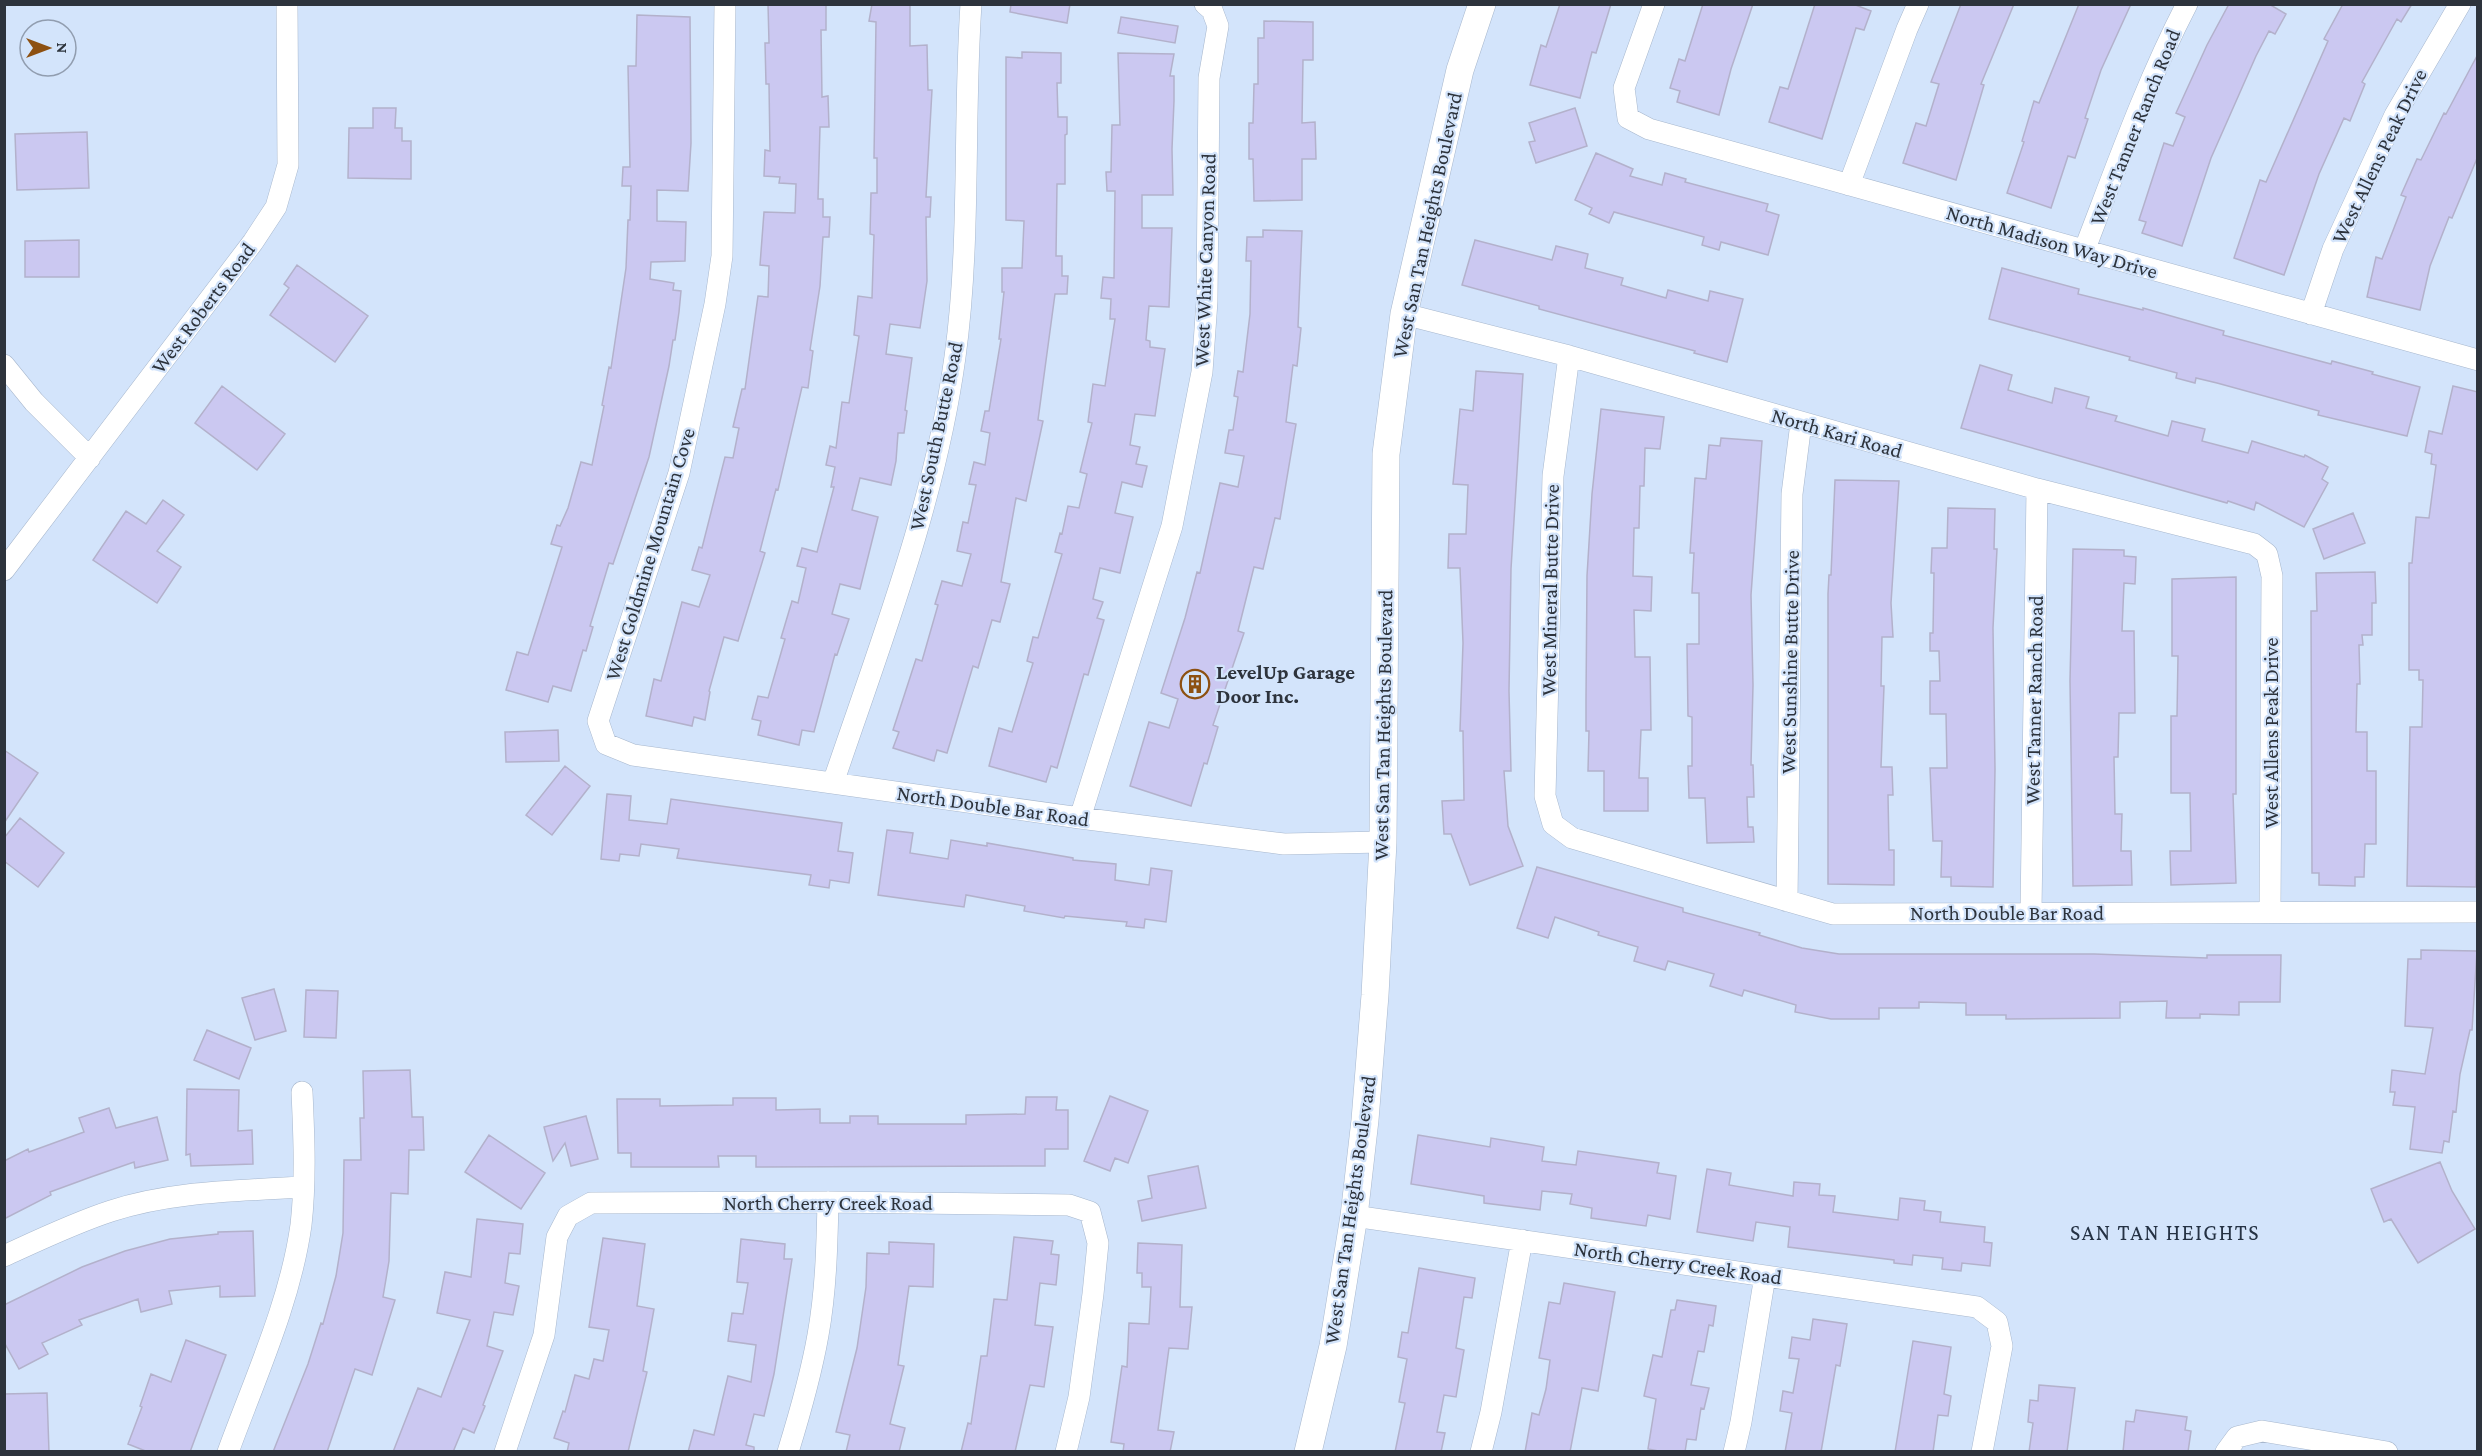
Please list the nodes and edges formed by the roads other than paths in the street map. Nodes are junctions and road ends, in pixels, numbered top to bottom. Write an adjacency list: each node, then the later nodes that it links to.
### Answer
1 (287, 4): 18 (street, West Roberts Road)
2 (725, 4): 22 (street, West Goldmine Mountain Cove)
3 (971, 4): 23 (street, West South Butte Road)
4 (1482, 4): 12 (street, West San Tan Heights Boulevard)
5 (1654, 4): 10 (street, North Madison Way Drive)
6 (1918, 4): 10 (street)
7 (2187, 4): 11 (street, West Tanner Ranch Road)
8 (2460, 4): 13 (street, West Allens Peak Drive)
9 (1209, 8): 24 (street, West White Canyon Road)
10 (1849, 185): 11 (street, North Madison Way Drive)
11 (2084, 251): 13 (street, North Madison Way Drive)
12 (1404, 314): 14 (street, North Kari Road); 26 (street, West San Tan Heights Boulevard)
13 (2311, 314): 15 (street, North Madison Way Drive)
14 (1569, 356): 17 (street, North Kari Road); 25 (street, West Mineral Butte Drive)
15 (2478, 360)
16 (4, 365): 18 (street)
17 (1801, 423): 19 (street, North Kari Road); 27 (street, West Sunshine Butte Drive)
18 (90, 458): 21 (street, West Roberts Road)
19 (2037, 489): 20 (street, North Kari Road); 28 (street, West Tanner Ranch Road)
20 (2267, 554): 29 (street, West Allens Peak Drive)
21 (4, 570)
22 (606, 744): 23 (street, North Double Bar Road)
23 (832, 783): 24 (street, North Double Bar Road)
24 (1080, 818): 26 (street, North Double Bar Road)
25 (1552, 824): 27 (street, North Double Bar Road)
26 (1383, 842): 34 (street, West San Tan Heights Boulevard)
27 (1787, 901): 28 (street, North Double Bar Road)
28 (2031, 912): 29 (street, North Double Bar Road)
29 (2270, 912): 30 (street, North Double Bar Road)
30 (2478, 912)
31 (302, 1092): 32 (street)
32 (302, 1187): 36 (street); 39 (street)
33 (828, 1202): 40 (street, North Cherry Creek Road); 41 (street); 42 (street, North Cherry Creek Road)
34 (1354, 1216): 35 (street, North Cherry Creek Road); 43 (street, West San Tan Heights Boulevard)
35 (1522, 1240): 37 (street, North Cherry Creek Road); 44 (street)
36 (4, 1256)
37 (1765, 1276): 45 (street); 46 (street, North Cherry Creek Road)
38 (2232, 1444): 47 (street)
39 (228, 1452)
40 (505, 1452)
41 (788, 1452)
42 (1066, 1452)
43 (1308, 1452)
44 (1481, 1452)
45 (1734, 1452)
46 (1982, 1452)
47 (2387, 1452)

